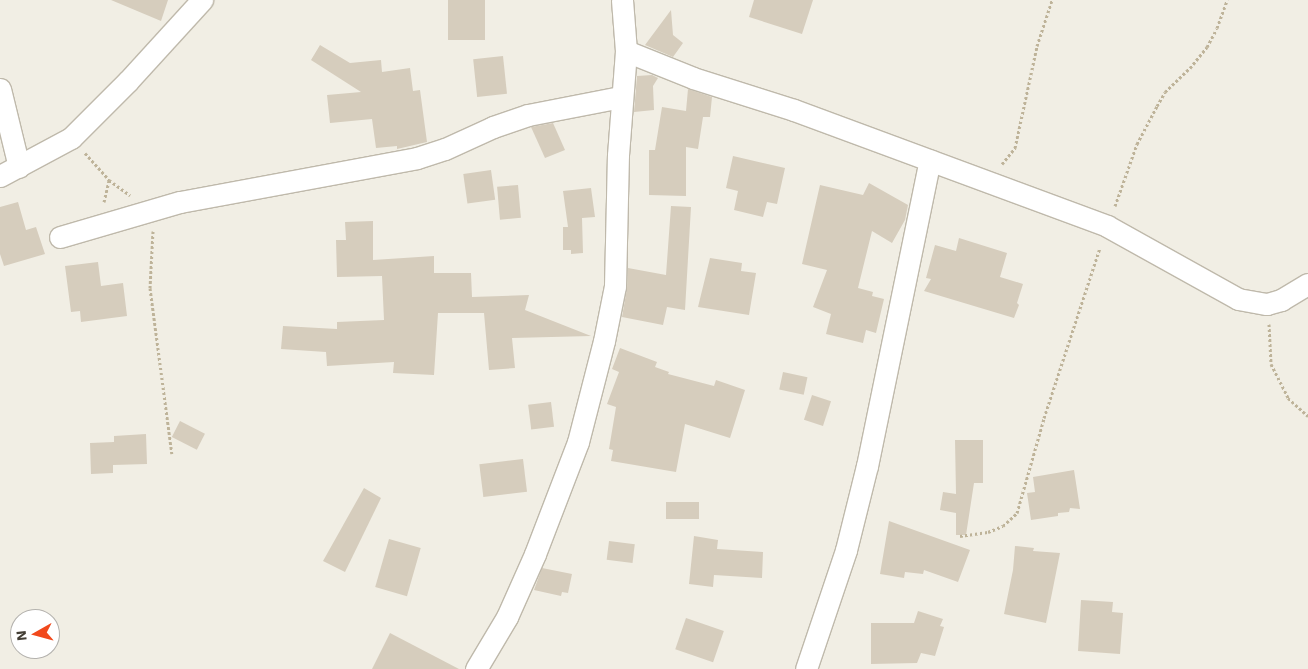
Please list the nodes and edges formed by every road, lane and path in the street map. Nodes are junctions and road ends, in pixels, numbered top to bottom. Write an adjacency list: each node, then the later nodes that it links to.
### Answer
1 (202, 0): 8 (street)
2 (622, 0): 5 (street)
3 (1052, 0): 12 (path)
4 (1227, 0): 14 (path)
5 (626, 50): 7 (street); 9 (street)
6 (0, 89): 10 (street)
7 (621, 96): 13 (street); 21 (street)
8 (71, 138): 10 (street); 13 (path)
9 (930, 160): 12 (street); 22 (street)
10 (19, 167): 11 (street)
11 (0, 176)
12 (984, 179): 14 (street)
13 (154, 211): 15 (street); 19 (path)
14 (1108, 226): 17 (street); 20 (path)
15 (60, 237)
16 (1308, 284): 17 (street)
17 (1268, 304): 18 (path)
18 (1308, 416)
19 (172, 454)
20 (960, 536)
21 (476, 669)
22 (806, 669)

